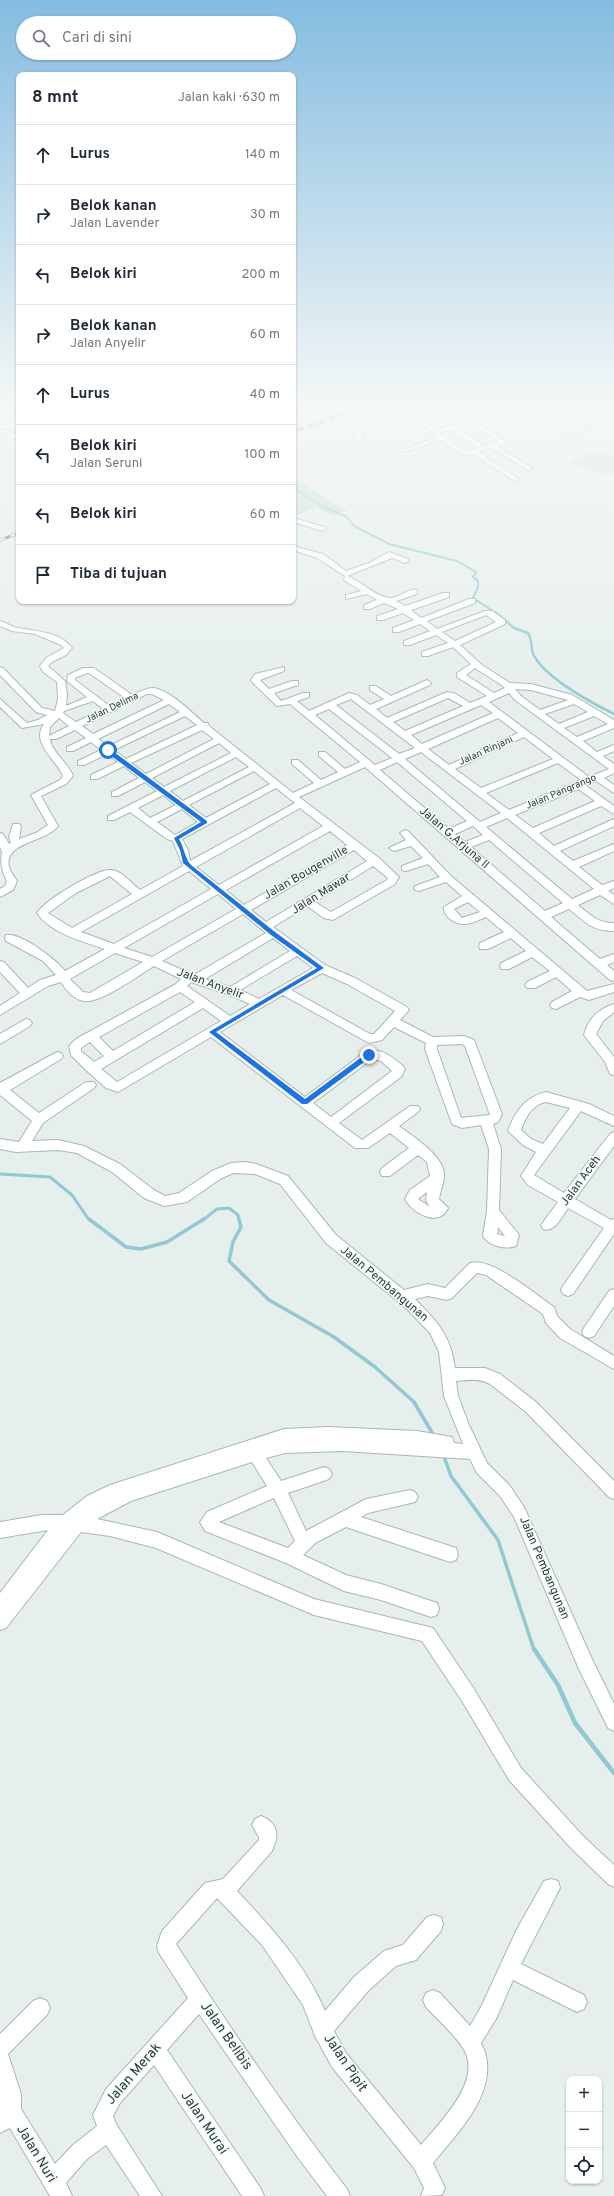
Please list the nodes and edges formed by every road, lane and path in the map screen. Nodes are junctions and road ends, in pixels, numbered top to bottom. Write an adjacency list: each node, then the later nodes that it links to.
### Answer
1 (296, 521): 2 (street)
2 (322, 529)
3 (296, 549): 5 (street)
4 (405, 561): 5 (street)
5 (346, 576): 6 (street)
6 (368, 591): 9 (street); 10 (street)
7 (414, 592): 10 (street)
8 (446, 595): 13 (street)
9 (349, 597)
10 (388, 600): 12 (street); 13 (street)
11 (472, 601): 15 (street)
12 (367, 608)
13 (404, 610): 14 (street); 15 (street)
14 (380, 618)
15 (419, 621): 17 (street); 18 (street)
16 (0, 623): 52 (street)
17 (396, 630)
18 (436, 632): 19 (street); 20 (street); 20 (street)
19 (407, 643)
20 (454, 644): 21 (street); 22 (street)
21 (425, 654)
22 (476, 664): 28 (street); 32 (street)
23 (281, 669): 30 (street)
24 (0, 670): 52 (street)
25 (295, 683): 30 (street)
26 (427, 683): 36 (street)
27 (373, 688): 36 (street)
28 (509, 688): 29 (street); 32 (street); 39 (street)
29 (546, 691): 39 (street); 40 (street)
30 (268, 692): 41 (street)
31 (306, 695): 41 (street)
32 (492, 695): 38 (street)
33 (56, 698): 52 (street)
34 (93, 698): 35 (street); 45 (street); 47 (street)
35 (131, 698): 37 (street, Jalan Delima); 45 (street, Jalan Delima)
36 (389, 699): 46 (street)
37 (170, 700): 48 (street, Jalan Delima); 62 (street)
38 (482, 700): 44 (street); 51 (street)
39 (521, 700): 49 (street)
40 (576, 700): 49 (street); 50 (street)
41 (292, 701): 53 (street, Jalan G.Arjuna ll)
42 (0, 702): 52 (street)
43 (330, 705): 46 (street); 53 (street); 75 (street)
44 (469, 706): 54 (street); 60 (street)
45 (109, 708): 56 (street, Jalan Delima)
46 (369, 708): 54 (street)
47 (66, 709)
48 (187, 712): 57 (street, Jalan Delima); 65 (street)
49 (539, 713): 58 (street)
50 (593, 713): 55 (street); 58 (street)
51 (500, 714): 59 (street); 67 (street)
52 (56, 715): 56 (street); 114 (street)
53 (308, 715): 79 (street, Jalan G.Arjuna ll)
54 (386, 722): 60 (street)
55 (614, 724): 64 (street)
56 (75, 725): 61 (street, Jalan Delima); 62 (street)
57 (205, 725): 63 (street, Jalan Delima); 72 (street)
58 (558, 727): 64 (street)
59 (525, 733): 74 (street); 81 (street, Jalan Rinjani)
60 (404, 735): 67 (street)
61 (53, 737)
62 (92, 738): 66 (street); 69 (street)
63 (221, 739): 70 (street, Jalan Delima); 85 (street)
64 (577, 740): 73 (street)
65 (123, 743): 69 (street); 72 (street)
66 (70, 748)
67 (421, 748): 75 (street); 81 (street)
68 (614, 748): 73 (street)
69 (108, 750): 77 (street); 78 (street)
70 (237, 753): 80 (street, Jalan Delima); 89 (street)
71 (322, 754): 83 (street)
72 (141, 756): 78 (street)
73 (597, 756): 82 (street)
74 (557, 757): 86 (street); 90 (street)
75 (397, 758): 79 (street); 105 (street)
76 (295, 762): 87 (street)
77 (81, 763)
78 (125, 763): 84 (street); 85 (street)
79 (370, 766): 83 (street); 109 (street, Jalan G.Arjuna ll)
80 (255, 767): 88 (street, Jalan Delima); 96 (street)
81 (448, 769): 90 (street)
82 (614, 769): 86 (street, Jalan Pangrango)
83 (343, 772): 87 (street)
84 (94, 777)
85 (146, 778): 89 (street); 92 (street)
86 (588, 781): 91 (street); 94 (street); 99 (street, Jalan Pangrango)
87 (319, 783): 93 (street)
88 (276, 784): 93 (street, Jalan Delima); 102 (street)
89 (163, 790): 96 (street); 97 (street)
90 (477, 790): 99 (street)
91 (614, 790)
92 (115, 794)
93 (294, 796): 95 (street, Jalan Delima)
94 (602, 802): 98 (street); 107 (street)
95 (302, 804): 104 (street, Jalan Delima); 122 (street)
96 (182, 805): 101 (street); 102 (street)
97 (130, 808): 100 (street); 101 (street)
98 (614, 811)
99 (508, 814): 105 (street, Jalan Pangrango); 107 (street)
100 (110, 818)
101 (150, 822): 112 (street)
102 (205, 822): 112 (street)
103 (614, 822): 120 (street)
104 (328, 824): 115 (street, Jalan Delima); 130 (street)
105 (476, 824): 109 (street, Jalan Pangrango); 111 (street)
106 (16, 826): 114 (street)
107 (532, 832): 120 (street)
108 (405, 833): 113 (street)
109 (448, 833): 116 (street, Jalan G.Arjuna ll)
110 (0, 836): 121 (street)
111 (489, 836): 116 (street); 138 (street)
112 (176, 838): 119 (street)
113 (412, 842): 117 (street); 124 (street)
114 (16, 844): 121 (street)
115 (355, 845): 123 (street, Jalan Delima); 139 (street, Jalan Bougenville)
116 (463, 847): 141 (street, Jalan G.Arjuna ll)
117 (394, 848)
118 (613, 849): 126 (street)
119 (183, 850): 122 (street); 125 (street)
120 (553, 850): 126 (street)
121 (7, 852): 133 (street)
122 (202, 859): 125 (street)
123 (375, 860): 137 (street, Jalan Mawar); 137 (street, Jalan Delima)
124 (428, 860): 127 (street); 128 (street)
125 (189, 866): 130 (street); 134 (street)
126 (572, 866): 132 (street)
127 (406, 868)
128 (447, 878): 131 (street); 135 (street)
129 (614, 884): 132 (street)
130 (216, 887): 139 (street); 148 (street)
131 (419, 888)
132 (601, 890): 136 (street); 138 (street)
133 (0, 894)
134 (138, 894): 144 (street); 144 (street, Jalan Anyelir)
135 (469, 897): 140 (street); 140 (street)
136 (614, 901)
137 (308, 902): 143 (street, Jalan Mawar)
138 (571, 904): 141 (street); 142 (street)
139 (244, 909): 143 (street); 152 (street, Jalan Bougenville)
140 (488, 912): 145 (street)
141 (544, 916): 153 (street, Jalan G.Arjuna ll)
142 (614, 927)
143 (270, 930): 149 (street); 160 (street, Jalan Mawar)
144 (73, 932): 148 (street, Jalan Anyelir)
145 (512, 933): 147 (street); 150 (street)
146 (10, 938): 158 (street, Jalan Bougenville)
147 (484, 946)
148 (110, 947): 152 (street, Jalan Anyelir); 158 (street)
149 (298, 951): 156 (street); 163 (street)
150 (533, 952): 155 (street); 157 (street)
151 (614, 958): 153 (street)
152 (153, 962): 158 (street, Jalan Bougenville); 160 (street, Jalan Anyelir)
153 (599, 964): 159 (street, Jalan G.Arjuna ll)
154 (0, 965): 166 (street)
155 (505, 966)
156 (321, 968): 164 (street, Jalan Anyelir); 173 (street)
157 (558, 972): 161 (street); 165 (street)
158 (59, 976): 166 (street)
159 (614, 977)
160 (186, 982): 163 (street, Jalan Anyelir); 167 (street); 176 (street, Jalan Mawar)
161 (531, 985)
162 (614, 988): 165 (street)
163 (231, 991): 169 (street, Jalan Anyelir)
164 (284, 991): 169 (street, Jalan Anyelir); 173 (street)
165 (580, 992): 168 (street)
166 (27, 993): 171 (street)
167 (204, 1002): 172 (street); 180 (street)
168 (556, 1005)
169 (254, 1007): 172 (street)
170 (614, 1008): 181 (street)
171 (0, 1011)
172 (230, 1021): 175 (street)
173 (394, 1022): 178 (street)
174 (26, 1023): 177 (street)
175 (212, 1032): 182 (street); 185 (street)
176 (91, 1036): 180 (street); 182 (street, Jalan Mawar)
177 (0, 1040)
178 (432, 1041): 189 (street); 189 (street)
179 (57, 1056): 184 (street)
180 (112, 1057): 182 (street)
181 (613, 1062)
182 (92, 1069)
183 (90, 1085): 188 (street)
184 (1, 1089): 188 (street)
185 (305, 1103): 191 (street); 191 (street)
186 (578, 1106): 190 (street); 197 (street); 197 (street)
187 (414, 1109): 192 (street)
188 (39, 1120): 195 (street)
189 (486, 1121): 201 (street)
190 (614, 1122)
191 (331, 1123): 192 (street)
192 (390, 1126): 196 (street)
193 (614, 1137): 200 (street, Jalan Aceh)
194 (0, 1144): 195 (street, Jalan Pembangunan)
195 (22, 1147): 206 (street, Jalan Pembangunan)
196 (418, 1148): 198 (street); 199 (street)
197 (545, 1151): 200 (street)
198 (386, 1172)
199 (438, 1177)
200 (567, 1201): 202 (street, Jalan Aceh); 203 (street)
201 (494, 1211)
202 (548, 1225)
203 (613, 1226): 204 (street)
204 (568, 1290)
205 (614, 1295): 207 (street)
206 (402, 1297): 208 (street); 209 (street, Jalan Pembangunan)
207 (589, 1332)
208 (614, 1362)
209 (450, 1376): 210 (street, Jalan Pembangunan); 214 (street)
210 (472, 1449): 211 (street); 225 (street, Jalan Pembangunan)
211 (252, 1450): 213 (street); 217 (street)
212 (324, 1474): 213 (street)
213 (278, 1489): 219 (street); 221 (street)
214 (614, 1492)
215 (410, 1497): 216 (street)
216 (345, 1519): 219 (street); 220 (street)
217 (73, 1523): 218 (street); 222 (street); 224 (street); 227 (street)
218 (0, 1530)
219 (304, 1543): 221 (street)
220 (450, 1554)
221 (290, 1557): 223 (street)
222 (0, 1606)
223 (432, 1610)
224 (0, 1622)
225 (614, 1722)
226 (261, 1825): 229 (street)
227 (614, 1878)
228 (551, 1888): 231 (street)
229 (225, 1891): 232 (street, Jalan Belibis); 236 (street, Jalan Pipit)
230 (434, 1924): 236 (street)
231 (509, 1968): 234 (street); 237 (street)
232 (200, 1999): 239 (street, Jalan Merak); 248 (street, Jalan Belibis)
233 (433, 2000): 237 (street)
234 (577, 2002)
235 (40, 2008): 238 (street)
236 (322, 2029): 243 (street, Jalan Pipit)
237 (471, 2042): 243 (street)
238 (0, 2048)
239 (155, 2050): 242 (street, Jalan Merak); 247 (street, Jalan Murai)
240 (0, 2058): 241 (street)
241 (5, 2117): 244 (street, Jalan Nuri)
242 (108, 2130): 244 (street); 246 (street, Jalan Merak)
243 (421, 2161): 245 (street, Jalan Pipit)
244 (57, 2188)
245 (435, 2193)
246 (152, 2196)
247 (254, 2196)
248 (340, 2196)

